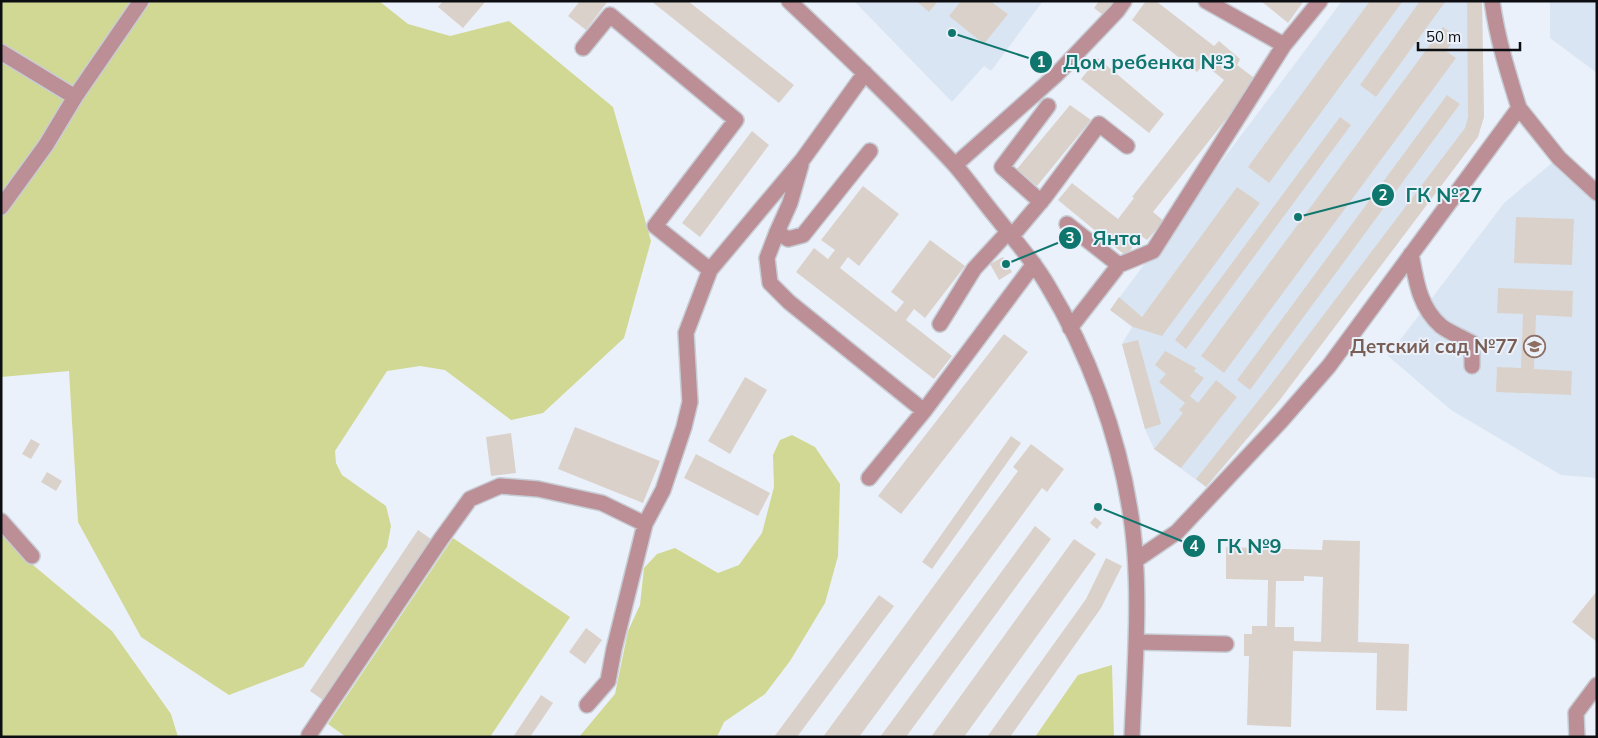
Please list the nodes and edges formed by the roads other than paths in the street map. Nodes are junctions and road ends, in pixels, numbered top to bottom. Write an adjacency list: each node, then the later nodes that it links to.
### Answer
1 (141, 1): 11 (street)
2 (789, 1): 10 (street)
3 (1124, 1): 17 (street)
4 (1206, 1): 7 (street)
5 (1320, 1): 7 (street)
6 (1492, 1): 13 (street)
7 (1284, 45): 26 (street)
8 (583, 48): 27 (street)
9 (1, 52): 11 (street)
10 (865, 73): 16 (street); 17 (street)
11 (75, 97): 20 (street)
12 (1048, 106): 19 (street)
13 (1519, 108): 18 (street); 24 (street)
14 (1127, 146): 19 (street)
15 (870, 151): 22 (street)
16 (803, 159): 22 (street); 27 (street)
17 (955, 165): 23 (street)
18 (1597, 193)
19 (1041, 202): 23 (street)
20 (1, 207)
21 (1067, 224): 26 (street)
22 (777, 232): 31 (street)
23 (1010, 234): 25 (street); 28 (street)
24 (1411, 254): 30 (street); 36 (street)
25 (1034, 264): 29 (street); 31 (street)
26 (1119, 265): 29 (street)
27 (710, 270): 34 (street)
28 (940, 324)
29 (1070, 328): 36 (street)
30 (1472, 366)
31 (924, 411): 32 (street)
32 (870, 478)
33 (1, 521): 35 (street)
34 (645, 524): 40 (street); 41 (street)
35 (32, 556)
36 (1136, 560): 37 (street)
37 (1136, 642): 38 (street); 42 (street)
38 (1226, 644)
39 (1597, 685): 43 (street)
40 (586, 706)
41 (309, 735)
42 (1132, 737)
43 (1577, 737)

